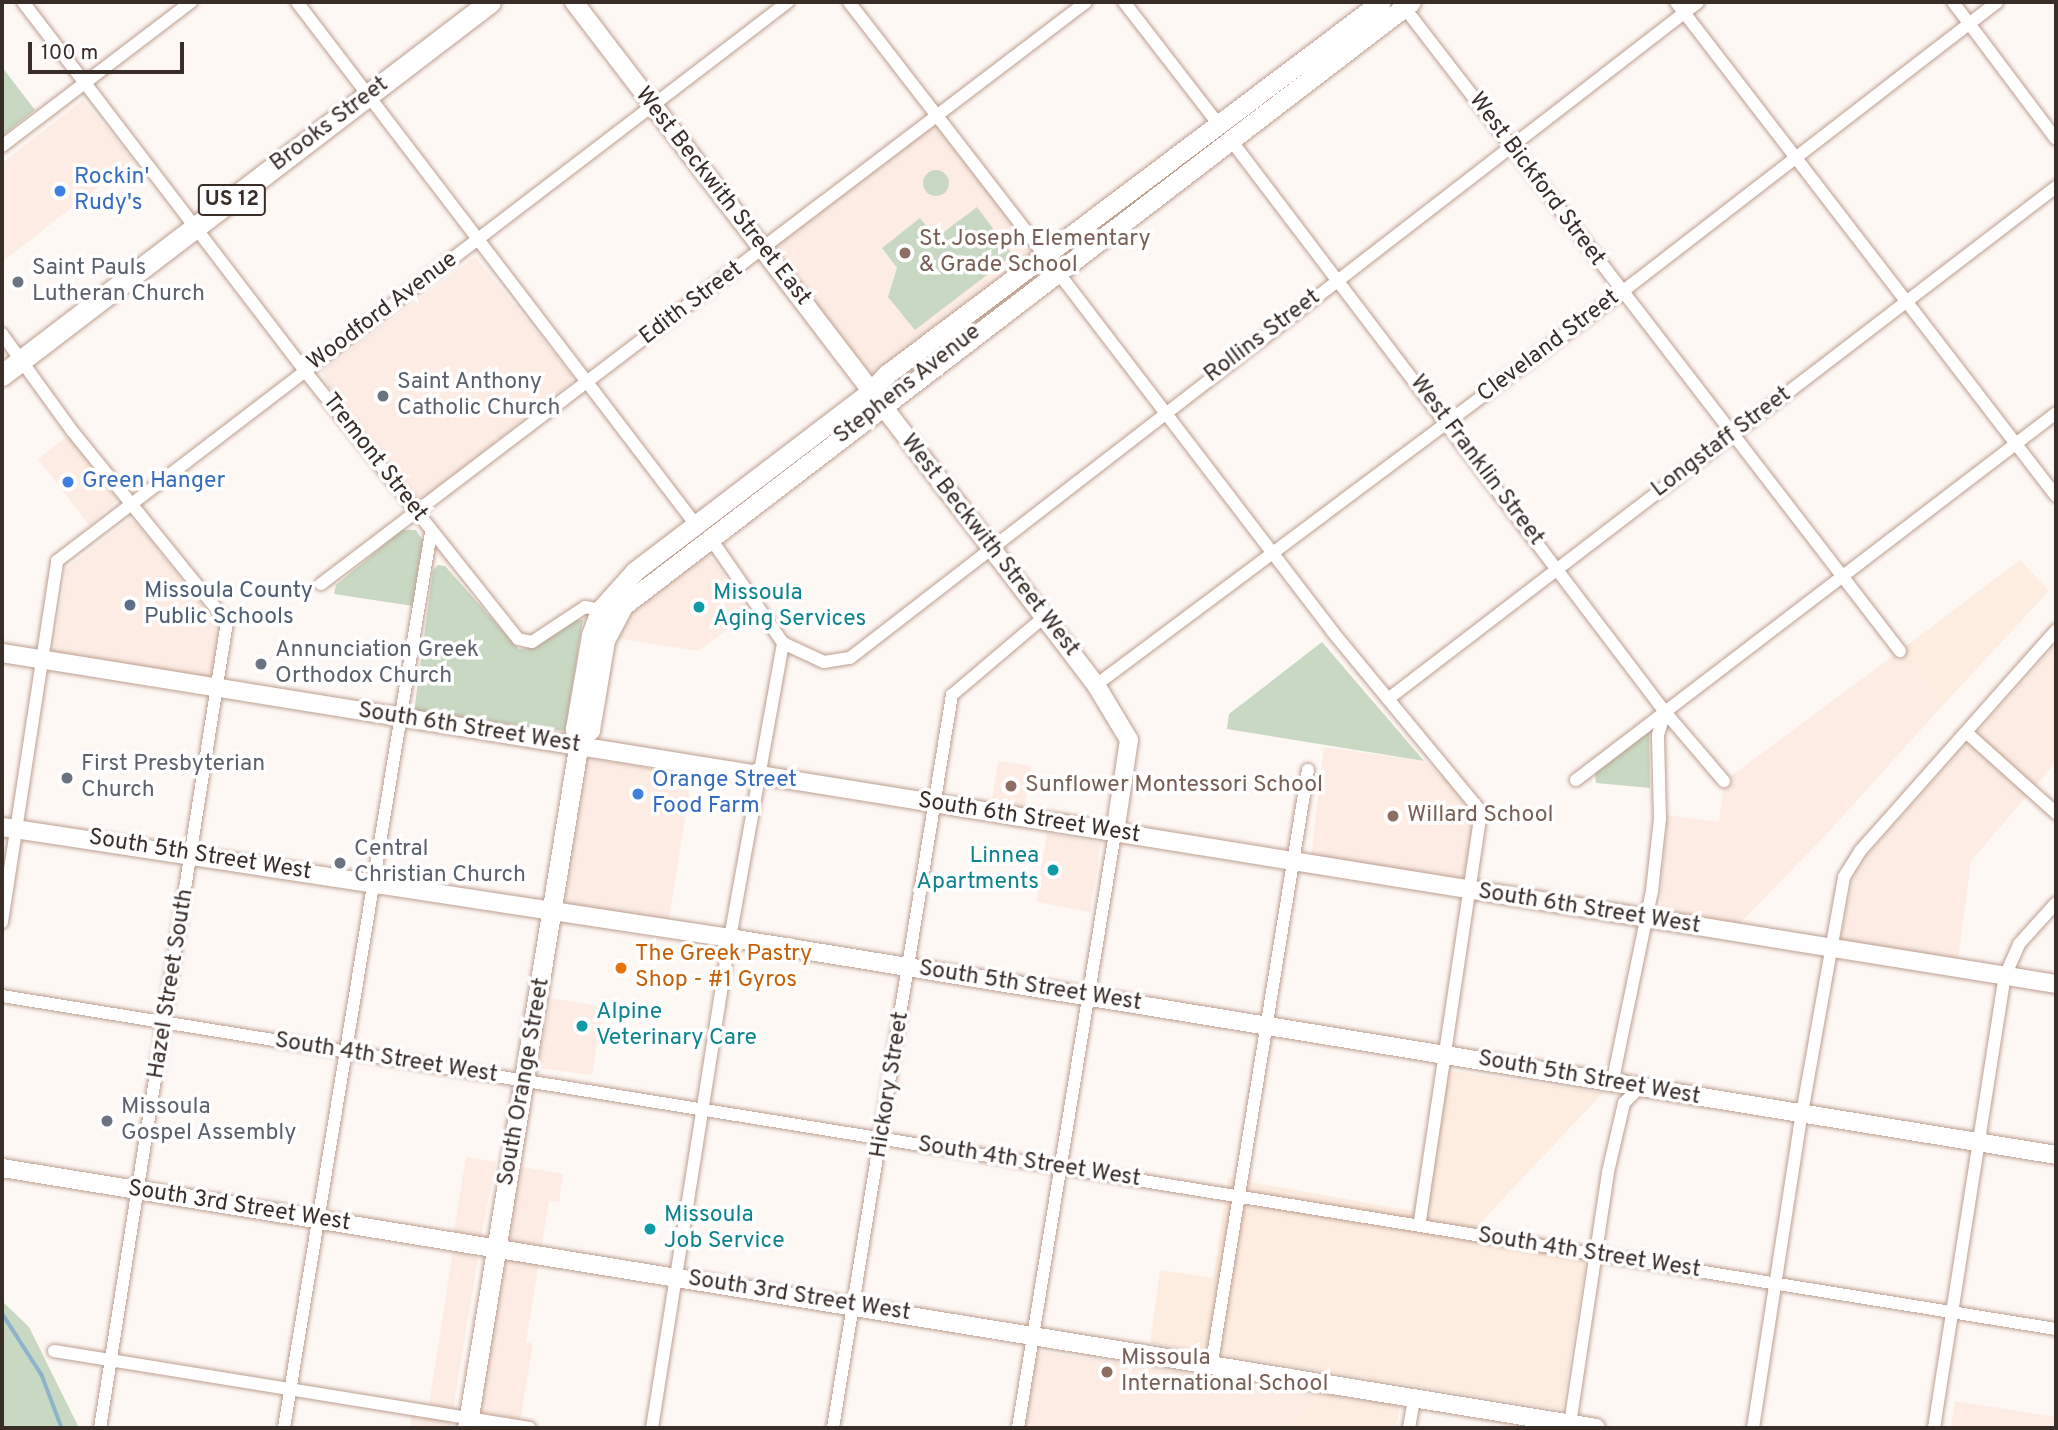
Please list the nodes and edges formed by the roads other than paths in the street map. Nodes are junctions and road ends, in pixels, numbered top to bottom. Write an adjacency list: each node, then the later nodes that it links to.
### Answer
1 (23, 2): 17 (street, Tremont Street)
2 (191, 2): 17 (street)
3 (297, 2): 18 (street)
4 (490, 2): 18 (highway, Brooks Street / US 12)
5 (574, 2): 19 (street, West Beckwith Street East)
6 (788, 2): 19 (street, Woodford Avenue)
7 (849, 2): 20 (street)
8 (1086, 2): 20 (street, Edith Street)
9 (1124, 2): 21 (street, West Franklin Street)
10 (1381, 2): 21 (main road, Stephens Avenue)
11 (1698, 2): 15 (street, Rollins Street)
12 (1953, 2): 16 (street)
13 (1997, 2): 16 (street, Cleveland Street)
14 (1407, 4): 21 (main road, Stephens Avenue); 24 (street, West Bickford Street)
15 (1680, 7): 24 (street, Rollins Street); 25 (street)
16 (1969, 23): 22 (street); 25 (street, Cleveland Street)
17 (85, 83): 23 (street); 27 (street, Tremont Street)
18 (369, 96): 27 (highway, Brooks Street / US 12); 28 (street)
19 (651, 106): 28 (street, Woodford Avenue); 29 (street, West Beckwith Street East)
20 (936, 119): 29 (street, Edith Street); 30 (street)
21 (1225, 132): 30 (main road, Stephens Avenue); 31 (street, West Franklin Street)
22 (2056, 139)
23 (2, 146)
24 (1512, 147): 31 (street, Rollins Street); 32 (street, West Bickford Street)
25 (1795, 158): 32 (street, Cleveland Street); 33 (street)
26 (2056, 187): 33 (street, Longstaff Street)
27 (195, 229): 35 (highway, Brooks Street / US 12); 36 (street, Tremont Street)
28 (478, 240): 36 (street, Woodford Avenue); 38 (street)
29 (764, 249): 38 (street, Edith Street); 39 (street, West Beckwith Street East)
30 (1051, 264): 39 (main road, Stephens Avenue); 40 (street)
31 (1340, 280): 40 (street, Rollins Street); 42 (street, West Franklin Street)
32 (1622, 292): 42 (street, Cleveland Street); 43 (street, West Bickford Street)
33 (1907, 302): 43 (street, Longstaff Street); 44 (street)
34 (2, 334): 35 (street)
35 (22, 360): 37 (highway, Brooks Street / US 12); 46 (street)
36 (305, 371): 46 (street, Woodford Avenue); 47 (street, Tremont Street)
37 (2, 375)
38 (587, 383): 47 (street, Edith Street); 48 (street)
39 (876, 399): 48 (main road, Stephens Avenue); 50 (main road, Stephens Avenue); 51 (street, West Beckwith Street West)
40 (1163, 412): 51 (street, Rollins Street); 52 (street)
41 (2056, 413): 44 (street)
42 (1447, 424): 52 (street, Cleveland Street); 53 (street, West Franklin Street)
43 (1734, 433): 53 (street, Longstaff Street); 54 (street, West Bickford Street)
44 (2016, 443): 45 (street); 54 (street)
45 (2056, 496)
46 (132, 506): 62 (street, Woodford Avenue); 64 (street, Hazel Street South)
47 (416, 509): 49 (street, Tremont Street); 55 (street, Edith Street)
48 (696, 525): 56 (main road, Stephens Avenue)
49 (431, 532): 56 (street, Tremont Street); 67 (street)
50 (711, 539): 59 (street); 69 (main road, Stephens Avenue)
51 (990, 547): 57 (street, West Beckwith Street West); 59 (street, Rollins Street)
52 (1273, 553): 63 (street, Cleveland Street); 65 (street)
53 (1558, 569): 65 (street, Longstaff Street); 66 (street, West Franklin Street)
54 (1840, 579): 60 (street, West Bickford Street); 66 (street)
55 (325, 581)
56 (600, 610): 69 (main road, Stephens Avenue)
57 (1044, 617): 63 (street, West Beckwith Street West); 74 (street, Hickory Street)
58 (2056, 630): 68 (street)
59 (783, 643): 71 (street)
60 (1900, 651)
61 (2, 653): 62 (street, South 6th Street West)
62 (42, 659): 64 (street, South 6th Street West); 76 (street, Woodford Avenue)
63 (1096, 685): 77 (street, West Beckwith Street West)
64 (219, 689): 67 (street, South 6th Street West); 78 (street, Hazel Street South)
65 (1388, 699): 81 (street)
66 (1665, 712): 72 (street); 73 (street, West Franklin Street); 84 (street)
67 (399, 717): 69 (street, South 6th Street West); 80 (street)
68 (1968, 733): 75 (street); 87 (street)
69 (580, 741): 71 (street, South 6th Street West); 83 (main road, South Orange Street)
70 (1308, 769): 79 (street)
71 (757, 776): 74 (street, South 6th Street West); 86 (street)
72 (1576, 780)
73 (1724, 780)
74 (934, 805): 77 (street, South 6th Street West); 88 (street, Hickory Street)
75 (2056, 813)
76 (9, 828): 78 (street, South 5th Street West); 85 (street, Woodford Avenue)
77 (1115, 833): 79 (street, South 6th Street West); 92 (street)
78 (192, 854): 80 (street, South 5th Street West); 93 (street, Hazel Street South)
79 (1292, 862): 81 (street, South 6th Street West); 94 (street)
80 (373, 883): 83 (street, South 5th Street West); 95 (street)
81 (1471, 890): 84 (street, South 6th Street West); 96 (street)
82 (2056, 903): 89 (street)
83 (554, 911): 86 (street, South 5th Street West); 97 (main road, South Orange Street)
84 (1648, 919): 87 (street, South 6th Street West); 98 (street)
85 (2, 922)
86 (730, 938): 88 (street, South 5th Street West); 100 (street)
87 (1830, 948): 89 (street, South 6th Street West); 101 (street)
88 (910, 967): 92 (street, South 5th Street West); 102 (street, Hickory Street)
89 (2005, 976): 90 (street, South 6th Street West); 103 (street)
90 (2056, 984)
91 (2, 996): 93 (street, South 4th Street West)
92 (1087, 997): 94 (street, South 5th Street West); 105 (street)
93 (165, 1023): 95 (street, South 4th Street West); 107 (street, Hazel Street South)
94 (1266, 1026): 96 (street, South 5th Street West); 108 (street)
95 (346, 1051): 97 (street, South 4th Street West); 109 (street)
96 (1445, 1054): 98 (street, South 5th Street West); 110 (street)
97 (525, 1082): 100 (street, South 4th Street West); 111 (main road, South Orange Street)
98 (1612, 1084): 99 (street, South 5th Street West)
99 (1637, 1090): 101 (street, South 5th Street West); 112 (street)
100 (702, 1110): 102 (street, South 4th Street West); 113 (street)
101 (1802, 1114): 103 (street, South 5th Street West); 114 (street)
102 (882, 1139): 105 (street, South 4th Street West); 115 (street, Hickory Street)
103 (1979, 1142): 104 (street, South 5th Street West); 116 (street)
104 (2056, 1155)
105 (1062, 1167): 108 (street, South 4th Street West); 118 (street)
106 (2, 1168): 107 (street, South 3rd Street West)
107 (140, 1190): 109 (street, South 3rd Street West); 120 (street, Hazel Street South)
108 (1237, 1198): 110 (street, South 4th Street West); 121 (street)
109 (317, 1220): 111 (street, South 3rd Street West); 122 (street)
110 (1419, 1225): 112 (street, South 4th Street West)
111 (496, 1250): 113 (street, South 3rd Street West); 124 (main road, South Orange Street)
112 (1596, 1254): 114 (street, South 4th Street West); 125 (street)
113 (677, 1278): 115 (street, South 3rd Street West); 129 (street)
114 (1775, 1283): 116 (street, South 4th Street West); 134 (street)
115 (854, 1307): 118 (street, South 3rd Street West); 130 (street, Hickory Street)
116 (1952, 1313): 117 (street, South 4th Street West); 135 (street)
117 (2056, 1329)
118 (1034, 1335): 121 (street, South 3rd Street West); 131 (street)
119 (54, 1351): 120 (street)
120 (111, 1360): 122 (street); 126 (street, Hazel Street South)
121 (1211, 1368): 123 (street, South 3rd Street West)
122 (291, 1389): 124 (street); 127 (street)
123 (1414, 1401): 125 (street, South 3rd Street West); 132 (street)
124 (468, 1423): 128 (street)
125 (1570, 1424): 133 (street, South 3rd Street West)
126 (100, 1428)
127 (284, 1428)
128 (530, 1428)
129 (652, 1428)
130 (834, 1428)
131 (1018, 1428)
132 (1409, 1428)
133 (1596, 1428)
134 (1752, 1428)
135 (1934, 1428)

